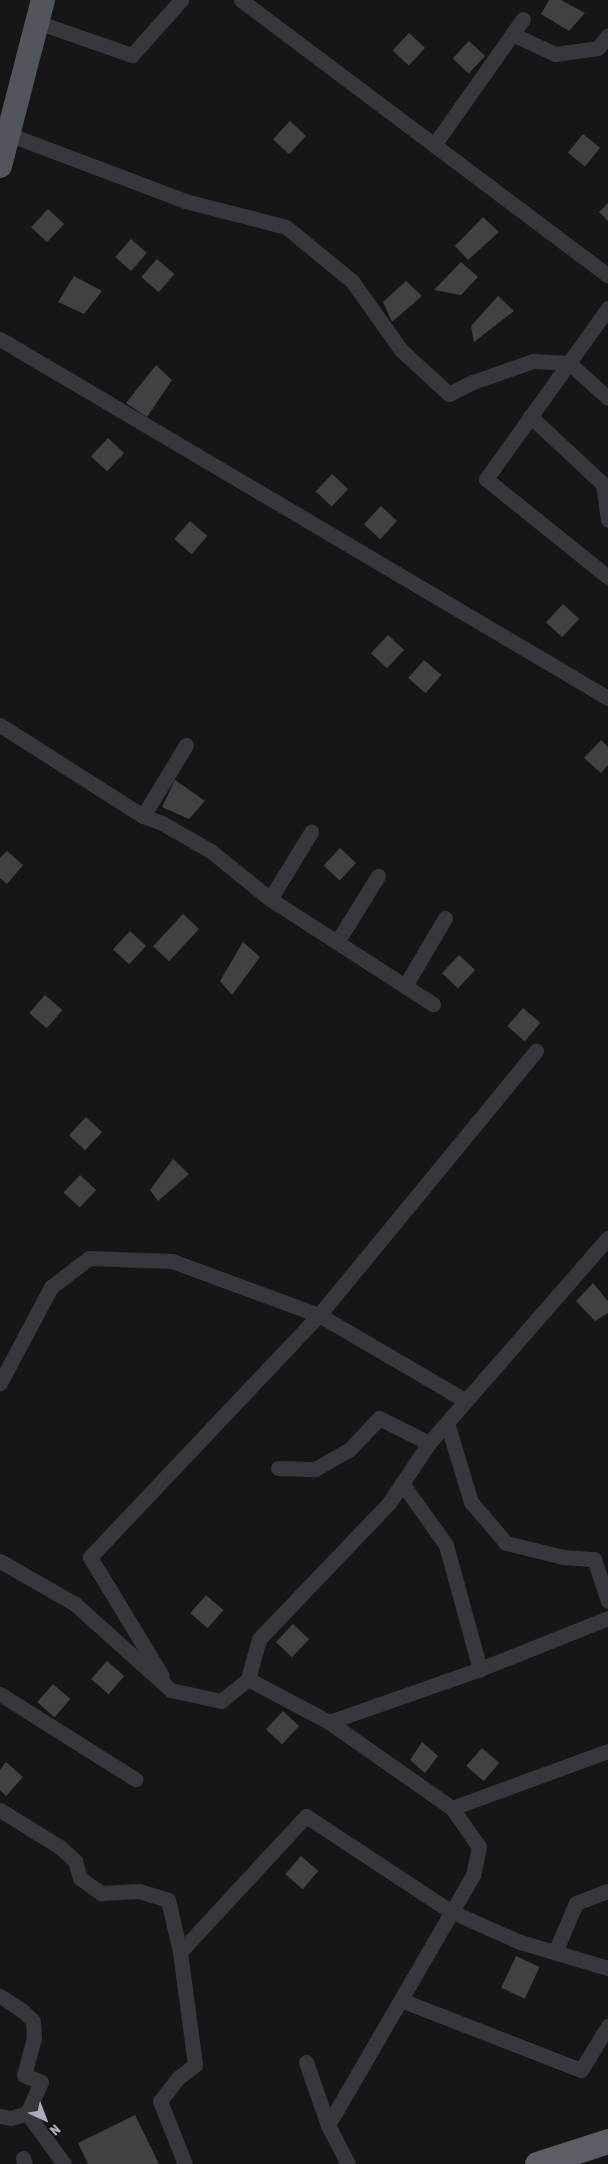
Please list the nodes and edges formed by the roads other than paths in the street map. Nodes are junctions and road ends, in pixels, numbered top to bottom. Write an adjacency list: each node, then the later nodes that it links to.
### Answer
1 (181, 0): 3 (street)
2 (241, 0): 8 (street)
3 (40, 11): 7 (main road)
4 (523, 20): 5 (street)
5 (512, 34): 6 (street); 8 (street)
6 (608, 35)
7 (8, 134): 9 (main road); 13 (street)
8 (434, 145): 10 (street)
9 (0, 166)
10 (608, 276)
11 (608, 308): 13 (street)
12 (0, 339): 18 (street)
13 (569, 362): 14 (street); 15 (street)
14 (608, 398)
15 (530, 416): 16 (street); 17 (street)
16 (608, 520)
17 (608, 577)
18 (608, 698)
19 (0, 725): 21 (street)
20 (186, 745): 21 (street)
21 (143, 816): 24 (street)
22 (312, 832): 24 (street)
23 (378, 876): 26 (street)
24 (270, 899): 26 (street)
25 (446, 918): 27 (street)
26 (337, 942): 27 (street)
27 (405, 986): 28 (street)
28 (433, 1004)
29 (536, 1051): 31 (street)
30 (608, 1238): 33 (street)
31 (319, 1315): 32 (street); 33 (street); 43 (street)
32 (0, 1383)
33 (466, 1401): 34 (street)
34 (447, 1423): 35 (street); 39 (street)
35 (429, 1443): 36 (street); 37 (street)
36 (278, 1468)
37 (402, 1483): 41 (street); 42 (street)
38 (0, 1561): 43 (street)
39 (608, 1601)
40 (608, 1618): 41 (street)
41 (480, 1669): 45 (street)
42 (248, 1679): 43 (street); 45 (street)
43 (171, 1690)
44 (0, 1694): 47 (street)
45 (329, 1722): 48 (street)
46 (608, 1751): 48 (street)
47 (135, 1780)
48 (452, 1808): 51 (street)
49 (0, 1810): 52 (street)
50 (608, 1890): 53 (street)
51 (450, 1912): 52 (street); 53 (street); 56 (street)
52 (180, 1952): 64 (street)
53 (555, 1952): 54 (street)
54 (608, 1968)
55 (0, 1996): 59 (street)
56 (401, 2000): 57 (street); 61 (street)
57 (608, 2026)
58 (306, 2062): 61 (street)
59 (28, 2113): 60 (street); 63 (street)
60 (0, 2116)
61 (328, 2125): 65 (street)
62 (605, 2147): 66 (highway)
63 (64, 2164)
64 (185, 2164)
65 (348, 2164)
66 (537, 2164)

